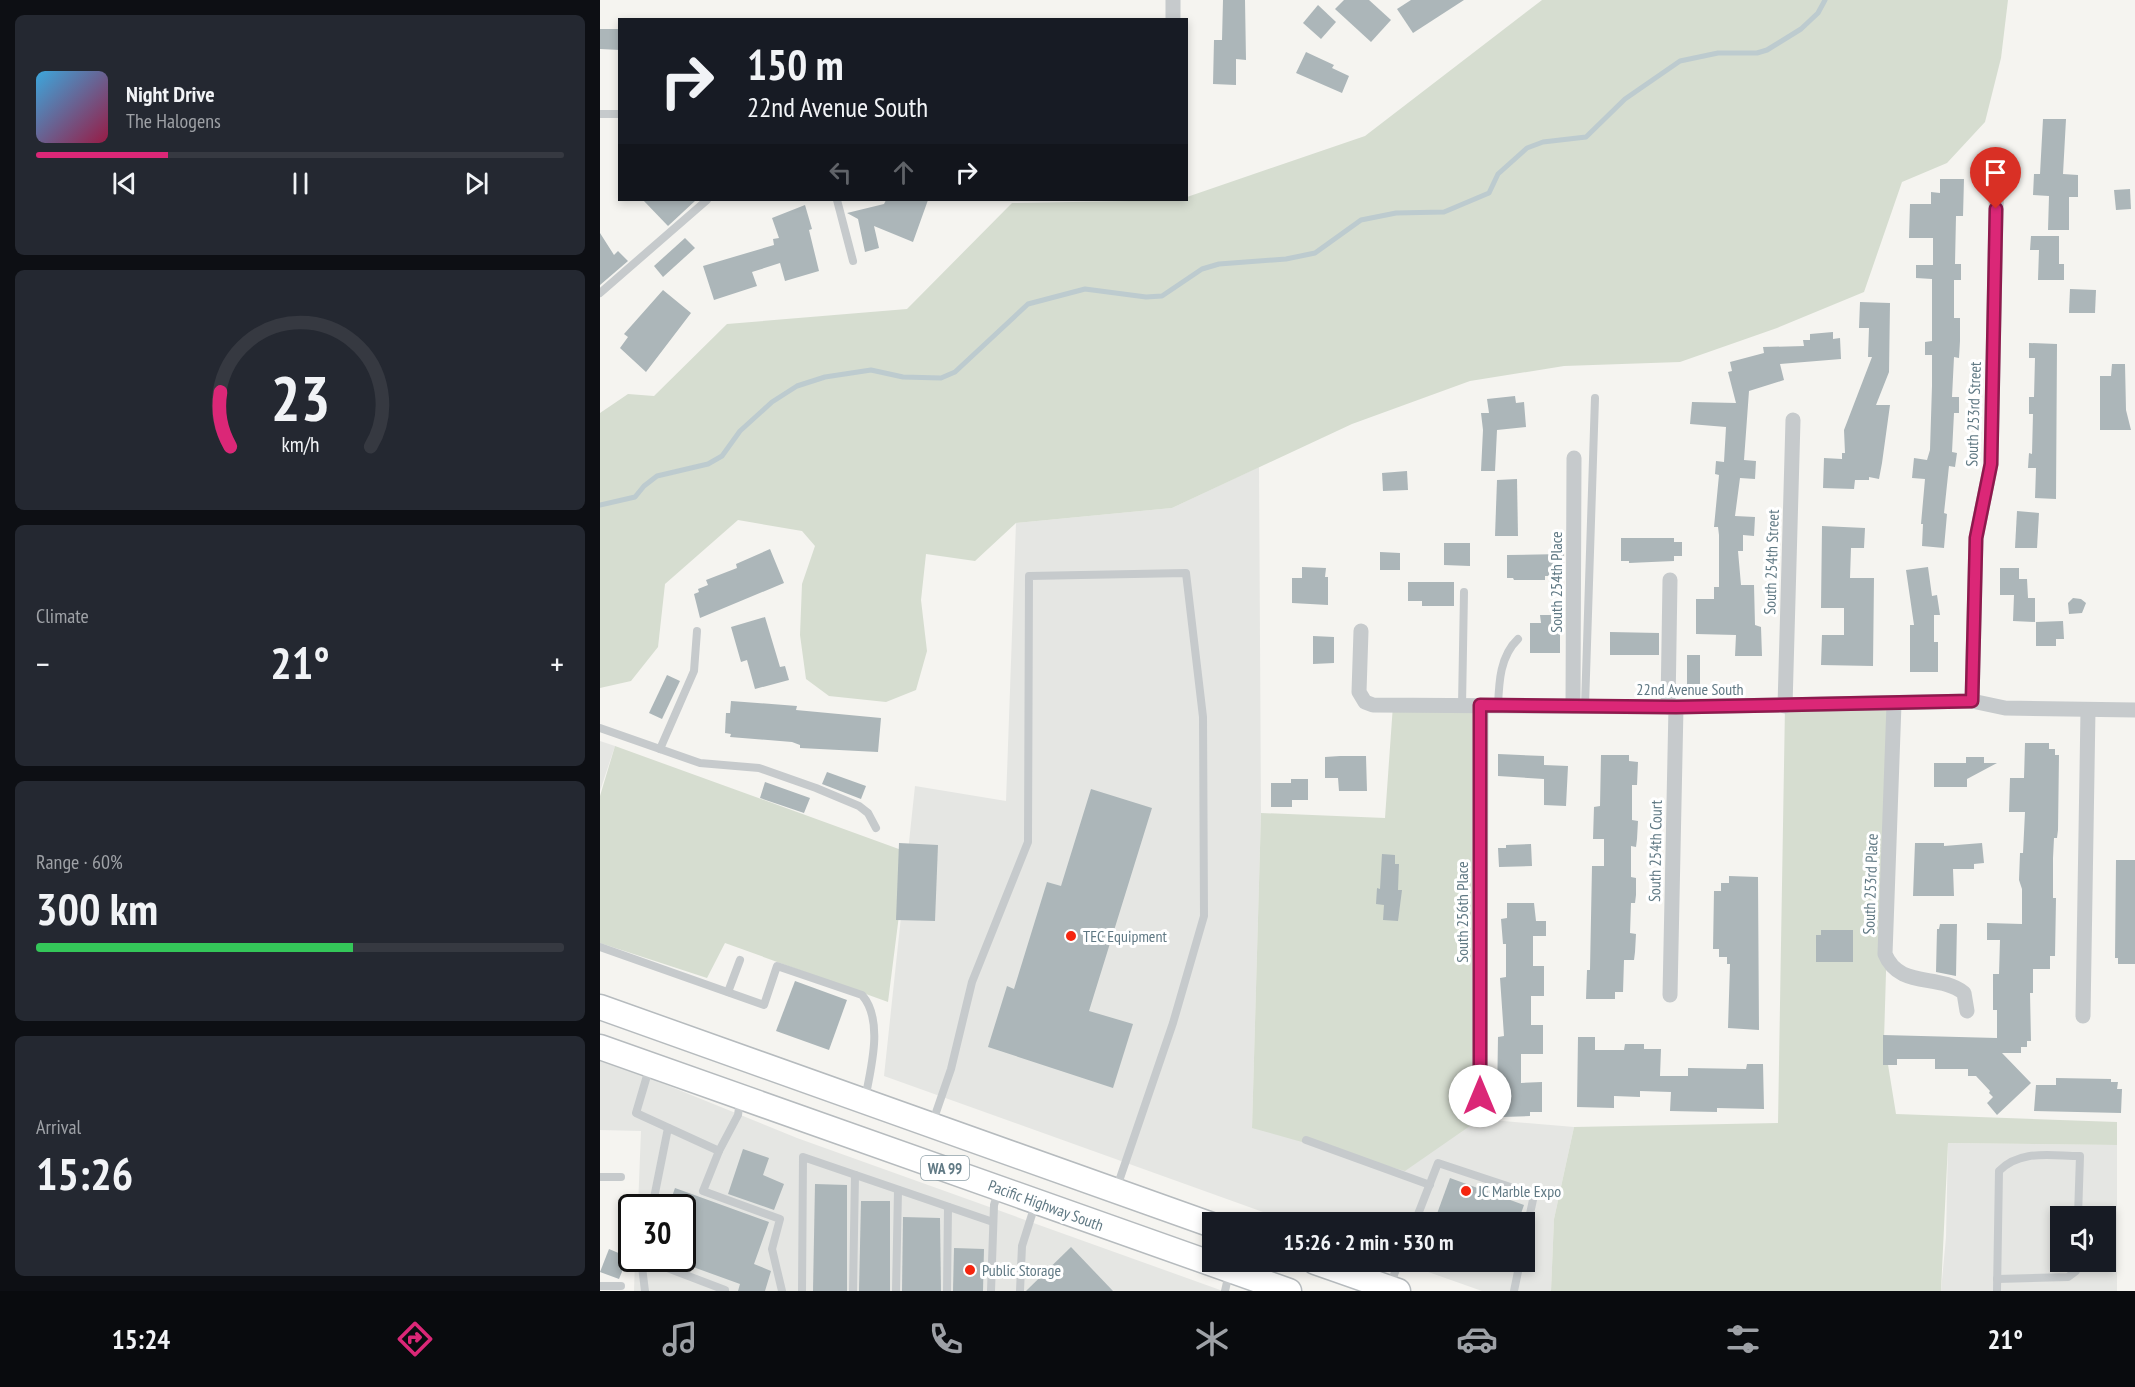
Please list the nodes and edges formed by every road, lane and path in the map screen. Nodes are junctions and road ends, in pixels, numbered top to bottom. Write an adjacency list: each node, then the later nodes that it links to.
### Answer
1 (1173, 0): 2 (street)
2 (1173, 18)
3 (600, 114): 4 (lane)
4 (618, 114)
5 (1997, 163): 18 (street, South 253rd Street)
6 (706, 201): 9 (lane)
7 (837, 201): 8 (lane)
8 (853, 261)
9 (600, 293)
10 (1595, 398): 23 (lane)
11 (1793, 420): 24 (street, South 254th Street)
12 (1574, 458): 23 (street, South 254th Place)
13 (1670, 580): 25 (street)
14 (1464, 592): 20 (lane)
15 (697, 631): 29 (lane)
16 (1361, 631): 20 (street, 22nd Avenue South)
17 (1518, 639): 22 (lane)
18 (1972, 701): 19 (street, 22nd Avenue South); 26 (street, 22nd Avenue South)
19 (1894, 704): 24 (street, 22nd Avenue South); 36 (street, South 253rd Place)
20 (1462, 705): 21 (street, 22nd Avenue South)
21 (1480, 705): 22 (street, 22nd Avenue South); 42 (street, South 256th Place)
22 (1498, 706): 23 (street, 22nd Avenue South)
23 (1579, 706): 25 (street, 22nd Avenue South)
24 (1785, 706): 25 (street, 22nd Avenue South)
25 (1672, 707): 34 (street, South 254th Court)
26 (2088, 710): 27 (street, 22nd Avenue South); 37 (street)
27 (2135, 710)
28 (600, 728): 29 (lane)
29 (660, 749): 30 (lane)
30 (876, 828)
31 (600, 947): 33 (lane)
32 (740, 960): 33 (lane)
33 (728, 992): 41 (lane)
34 (1670, 995)
35 (600, 1007): 41 (main road, WA 99)
36 (1967, 1011)
37 (2083, 1016)
38 (600, 1047): 39 (main road, Pacific Highway South / WA 99)
39 (651, 1065): 40 (main road, Pacific Highway South / WA 99); 44 (lane)
40 (741, 1097): 46 (lane); 51 (main road, Pacific Highway South / WA 99)
41 (864, 1102): 43 (main road, WA 99)
42 (1480, 1119)
43 (931, 1125): 53 (main road, WA 99); 53 (lane)
44 (668, 1128): 46 (lane); 54 (lane)
45 (1306, 1140): 50 (lane)
46 (719, 1151): 75 (lane)
47 (855, 1175): 52 (lane); 76 (lane); 77 (lane)
48 (600, 1177): 49 (lane)
49 (621, 1177)
50 (1430, 1185): 58 (lane); 59 (lane)
51 (1000, 1188): 55 (main road, Pacific Highway South / WA 99); 61 (lane)
52 (898, 1190): 57 (lane); 78 (lane)
53 (1116, 1191): 60 (main road, WA 99)
54 (655, 1194)
55 (1036, 1201): 69 (main road, Pacific Highway South / WA 99); 81 (lane)
56 (2078, 1206): 68 (lane)
57 (948, 1207): 61 (lane); 79 (lane)
58 (1419, 1212)
59 (1530, 1212)
60 (1202, 1221)
61 (993, 1222): 80 (lane)
62 (643, 1272): 74 (lane)
63 (676, 1272): 73 (lane)
64 (1344, 1272): 72 (main road)
65 (1397, 1272): 72 (lane)
66 (1518, 1272): 83 (lane)
67 (2075, 1272): 68 (lane)
68 (1997, 1279): 84 (lane)
69 (1227, 1281): 82 (main road, Pacific Highway South / WA 99)
70 (600, 1286): 71 (lane)
71 (621, 1286)
72 (1393, 1289)
73 (725, 1290)
74 (645, 1291)
75 (782, 1291)
76 (802, 1291)
77 (853, 1291)
78 (896, 1291)
79 (947, 1291)
80 (991, 1291)
81 (1020, 1291)
82 (1289, 1291)
83 (1514, 1291)
84 (1996, 1291)

